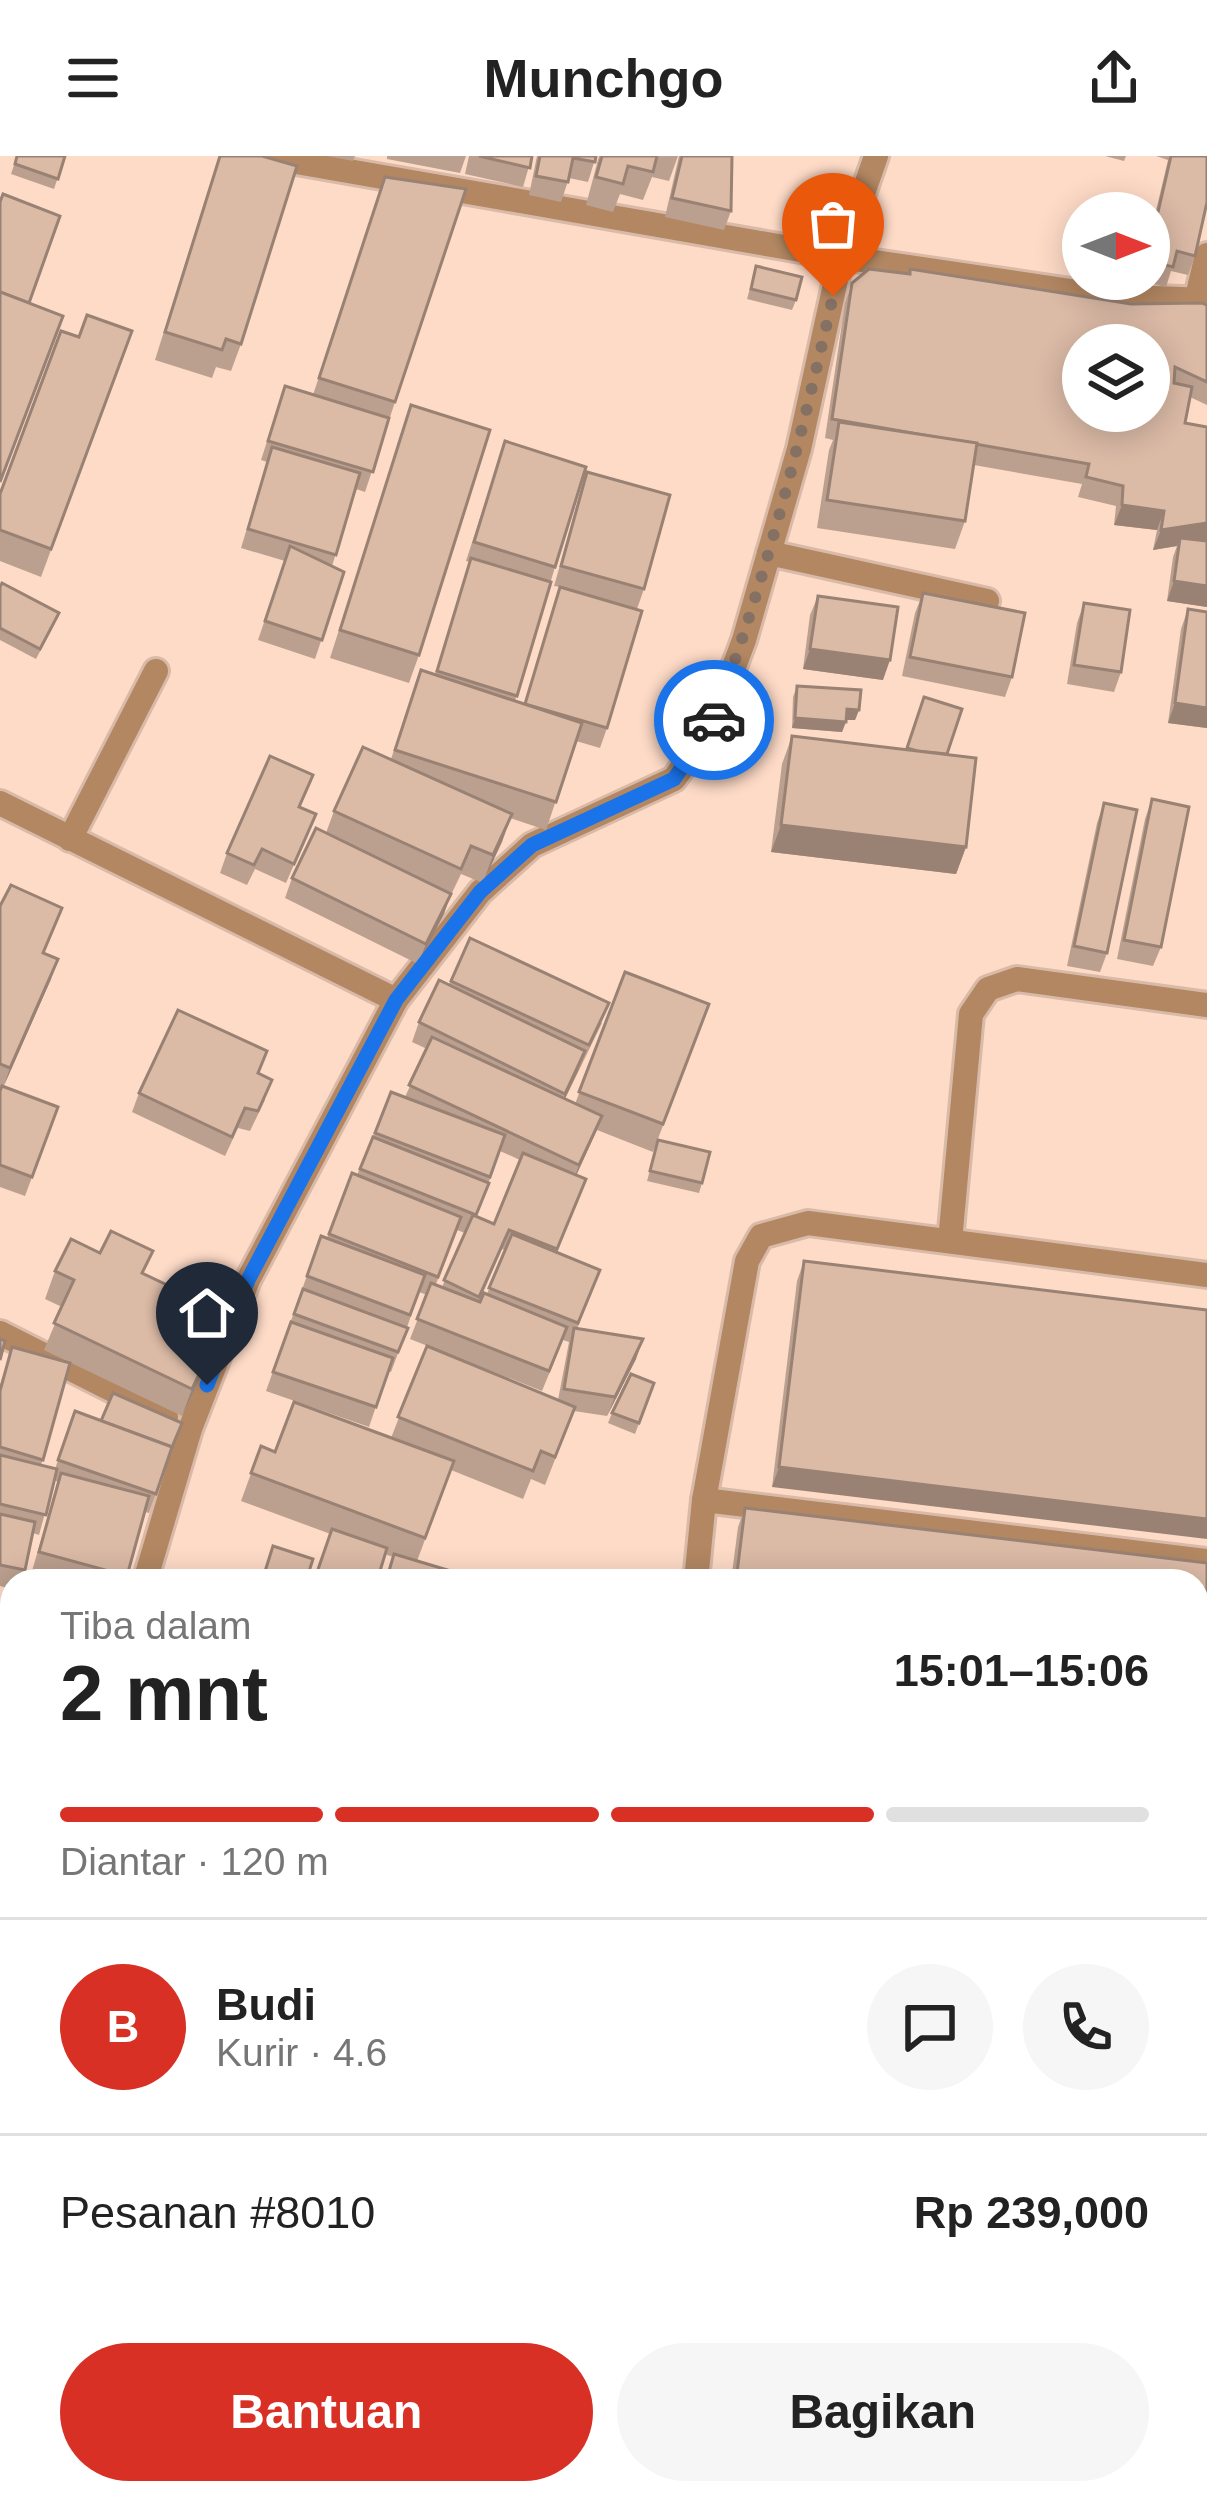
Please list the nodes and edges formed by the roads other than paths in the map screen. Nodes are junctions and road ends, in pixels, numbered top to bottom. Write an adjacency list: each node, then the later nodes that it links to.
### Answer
1 (262, 156): 3 (street)
2 (875, 156): 5 (street)
3 (359, 166): 5 (street)
4 (1207, 256): 6 (street)
5 (841, 257): 6 (street); 7 (street)
6 (1201, 300)
7 (769, 553): 8 (street); 12 (street)
8 (987, 601)
9 (156, 671): 11 (street)
10 (0, 803): 11 (street)
11 (70, 838): 12 (street)
12 (396, 1000): 17 (street)
13 (1207, 1005): 14 (street)
14 (950, 1241): 15 (street); 18 (street)
15 (1207, 1274)
16 (0, 1333): 17 (street)
17 (190, 1429): 20 (street)
18 (704, 1500): 19 (street); 21 (street)
19 (1207, 1561)
20 (149, 1569)
21 (697, 1569)

